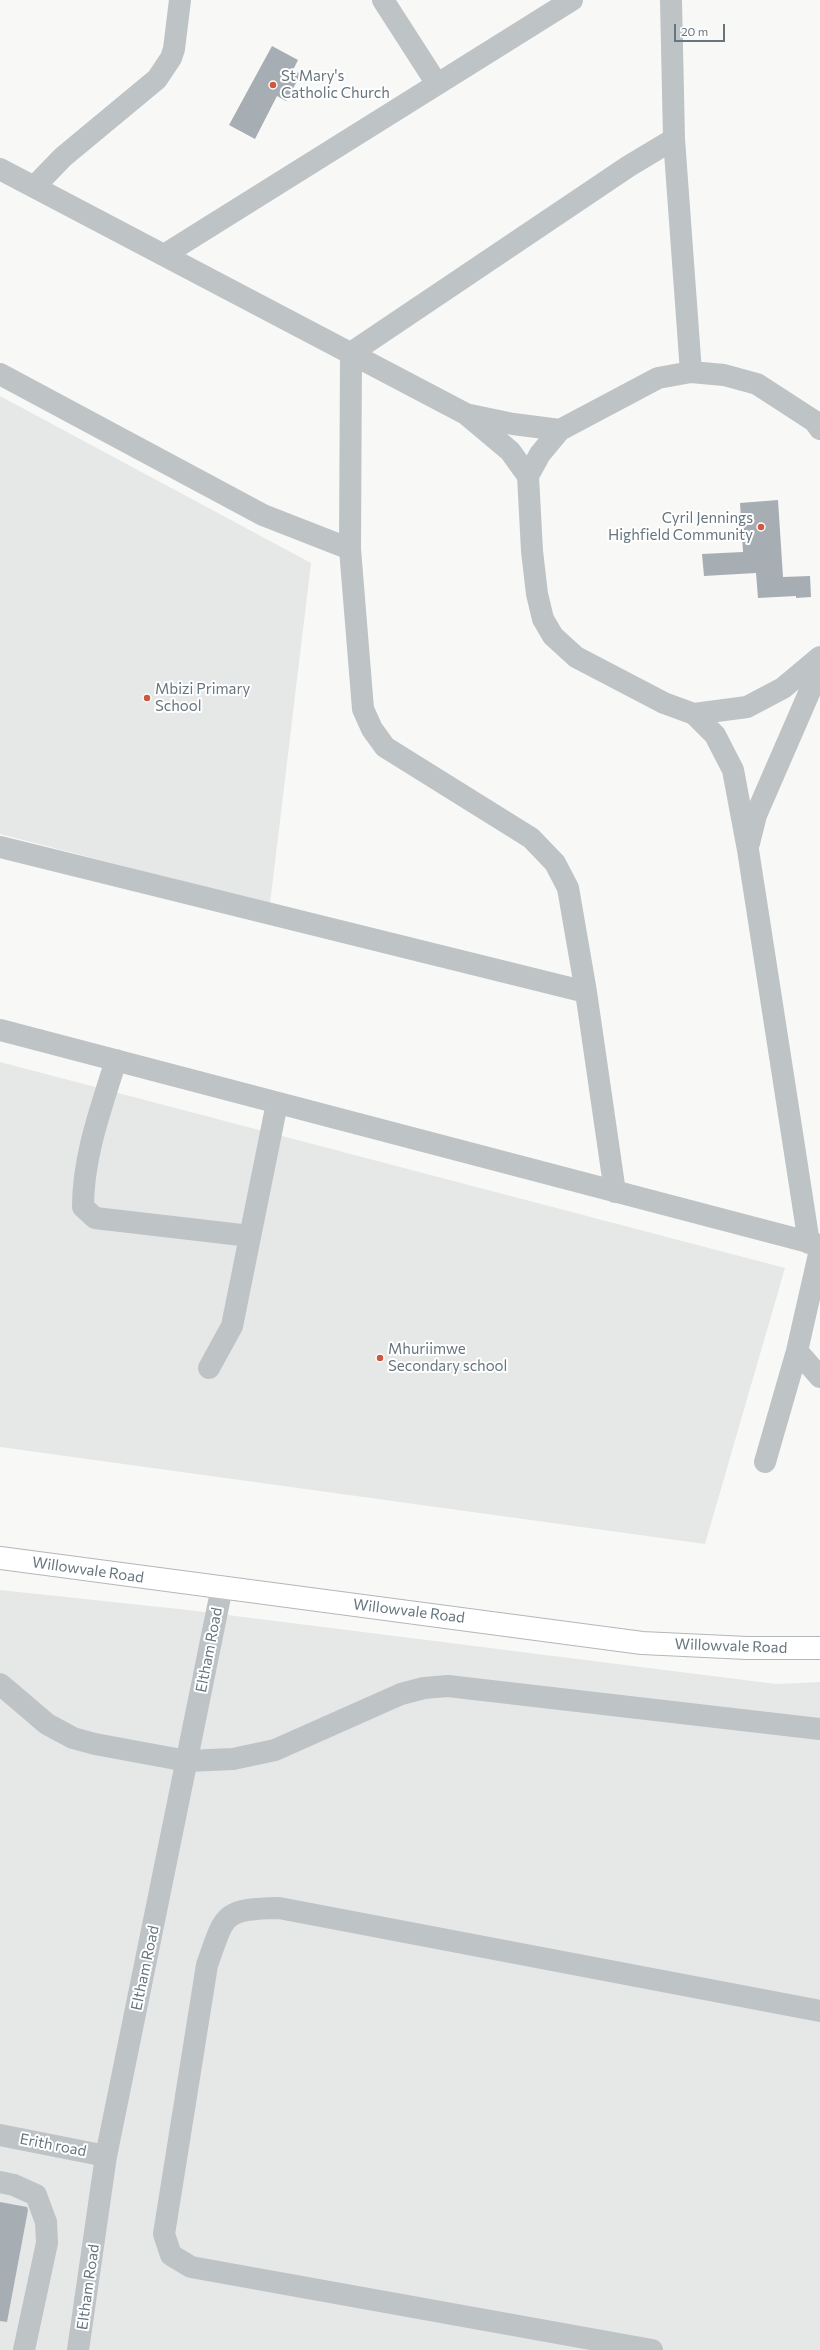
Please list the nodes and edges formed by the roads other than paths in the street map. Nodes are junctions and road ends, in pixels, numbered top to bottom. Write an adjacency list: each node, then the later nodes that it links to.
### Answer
1 (180, 0): 8 (street)
2 (383, 0): 5 (street)
3 (572, 0): 5 (street)
4 (671, 0): 6 (street)
5 (437, 84): 9 (street)
6 (674, 139): 10 (street); 11 (street)
7 (0, 169): 8 (street)
8 (34, 187): 9 (street)
9 (164, 255): 10 (street)
10 (351, 353): 13 (street); 17 (street)
11 (691, 372): 14 (street); 15 (street)
12 (0, 374): 17 (street)
13 (466, 414): 15 (street); 16 (street)
14 (818, 424)
15 (560, 430): 16 (street)
16 (528, 476): 20 (street)
17 (350, 549): 23 (street)
18 (820, 657): 20 (street)
19 (820, 668): 22 (street)
20 (694, 714): 22 (street)
21 (0, 847): 23 (street)
22 (748, 850): 29 (street)
23 (586, 992): 27 (street)
24 (0, 1030): 25 (street)
25 (116, 1060): 26 (street); 28 (street)
26 (277, 1103): 27 (street); 28 (street)
27 (616, 1192): 29 (street)
28 (250, 1236): 31 (street)
29 (816, 1246): 30 (street)
30 (797, 1351): 32 (street); 33 (street)
31 (209, 1368)
32 (820, 1378)
33 (765, 1462)
34 (0, 1558): 35 (main road, Willowvale Road)
35 (222, 1587): 36 (main road, Willowvale Road); 39 (street, Eltham Road)
36 (820, 1648)
37 (0, 1684): 39 (street)
38 (820, 1728): 39 (street)
39 (187, 1761): 42 (street, Eltham Road)
40 (820, 2011): 46 (street)
41 (0, 2135): 42 (street, Erith road)
42 (106, 2156): 45 (street, Eltham Road)
43 (0, 2182): 44 (street)
44 (24, 2350)
45 (78, 2350)
46 (652, 2350)

